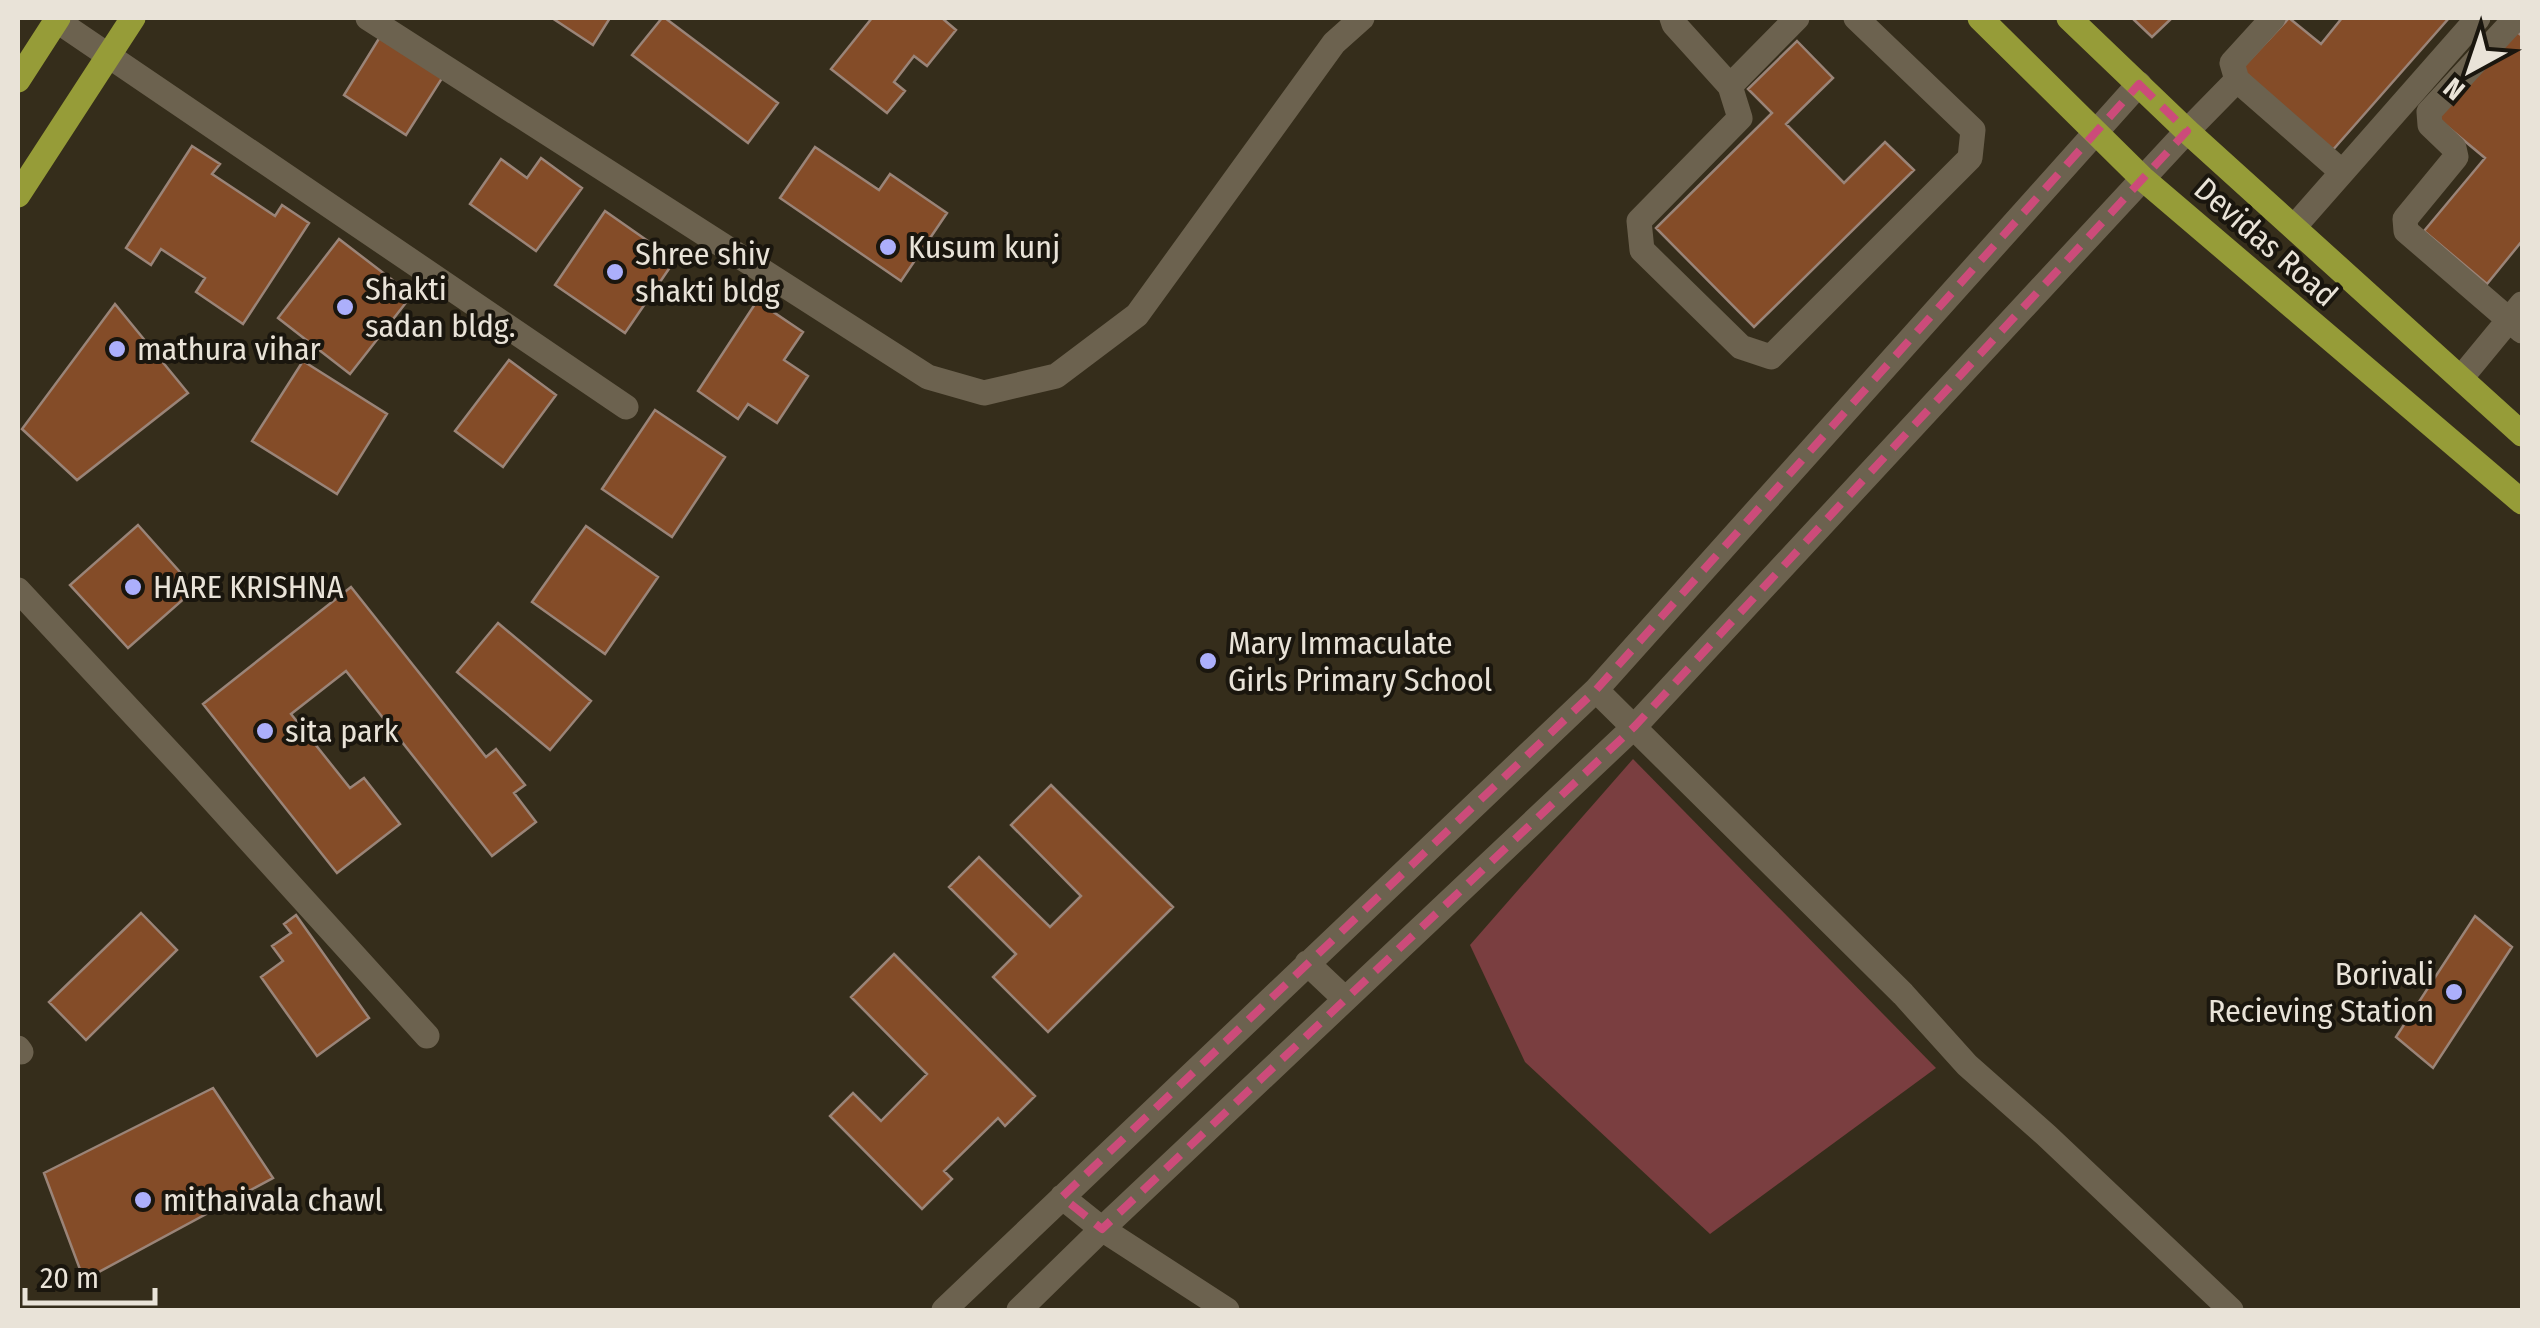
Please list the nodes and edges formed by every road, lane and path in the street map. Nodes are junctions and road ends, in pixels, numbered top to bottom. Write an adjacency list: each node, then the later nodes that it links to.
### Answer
1 (134, 18): 13 (main road)
2 (368, 18): 3 (street)
3 (1362, 18)
4 (1672, 18): 17 (street)
5 (1797, 18): 17 (street)
6 (1856, 18): 17 (street)
7 (1980, 18): 19 (main road, Devidas Road)
8 (2069, 18): 16 (main road, Devidas Road)
9 (2273, 18): 15 (street)
10 (2478, 18): 20 (street)
11 (2516, 18): 24 (street)
12 (57, 19): 13 (street); 14 (main road)
13 (109, 56): 22 (main road); 26 (street)
14 (18, 80)
15 (2237, 80): 18 (street); 20 (street)
16 (2139, 84): 18 (main road, Devidas Road); 19 (street)
17 (1730, 86)
18 (2187, 131): 21 (street); 23 (main road, Devidas Road)
19 (2095, 132): 21 (main road, Devidas Road); 30 (street)
20 (2342, 172): 23 (street)
21 (2142, 178): 28 (main road, Devidas Road); 31 (street)
22 (18, 195)
23 (2294, 226): 25 (main road, Devidas Road)
24 (2518, 319): 25 (street)
25 (2461, 378): 27 (main road, Devidas Road)
26 (626, 406)
27 (2522, 434)
28 (2522, 502)
29 (18, 590): 34 (street)
30 (1596, 690): 31 (street); 32 (street)
31 (1635, 726): 33 (street); 40 (street)
32 (1307, 964): 33 (street); 35 (street)
33 (1346, 999): 36 (street)
34 (427, 1036)
35 (1062, 1197): 36 (street); 37 (street)
36 (1102, 1229): 38 (street); 39 (street)
37 (944, 1310)
38 (1019, 1310)
39 (1227, 1310)
40 (2232, 1310)

